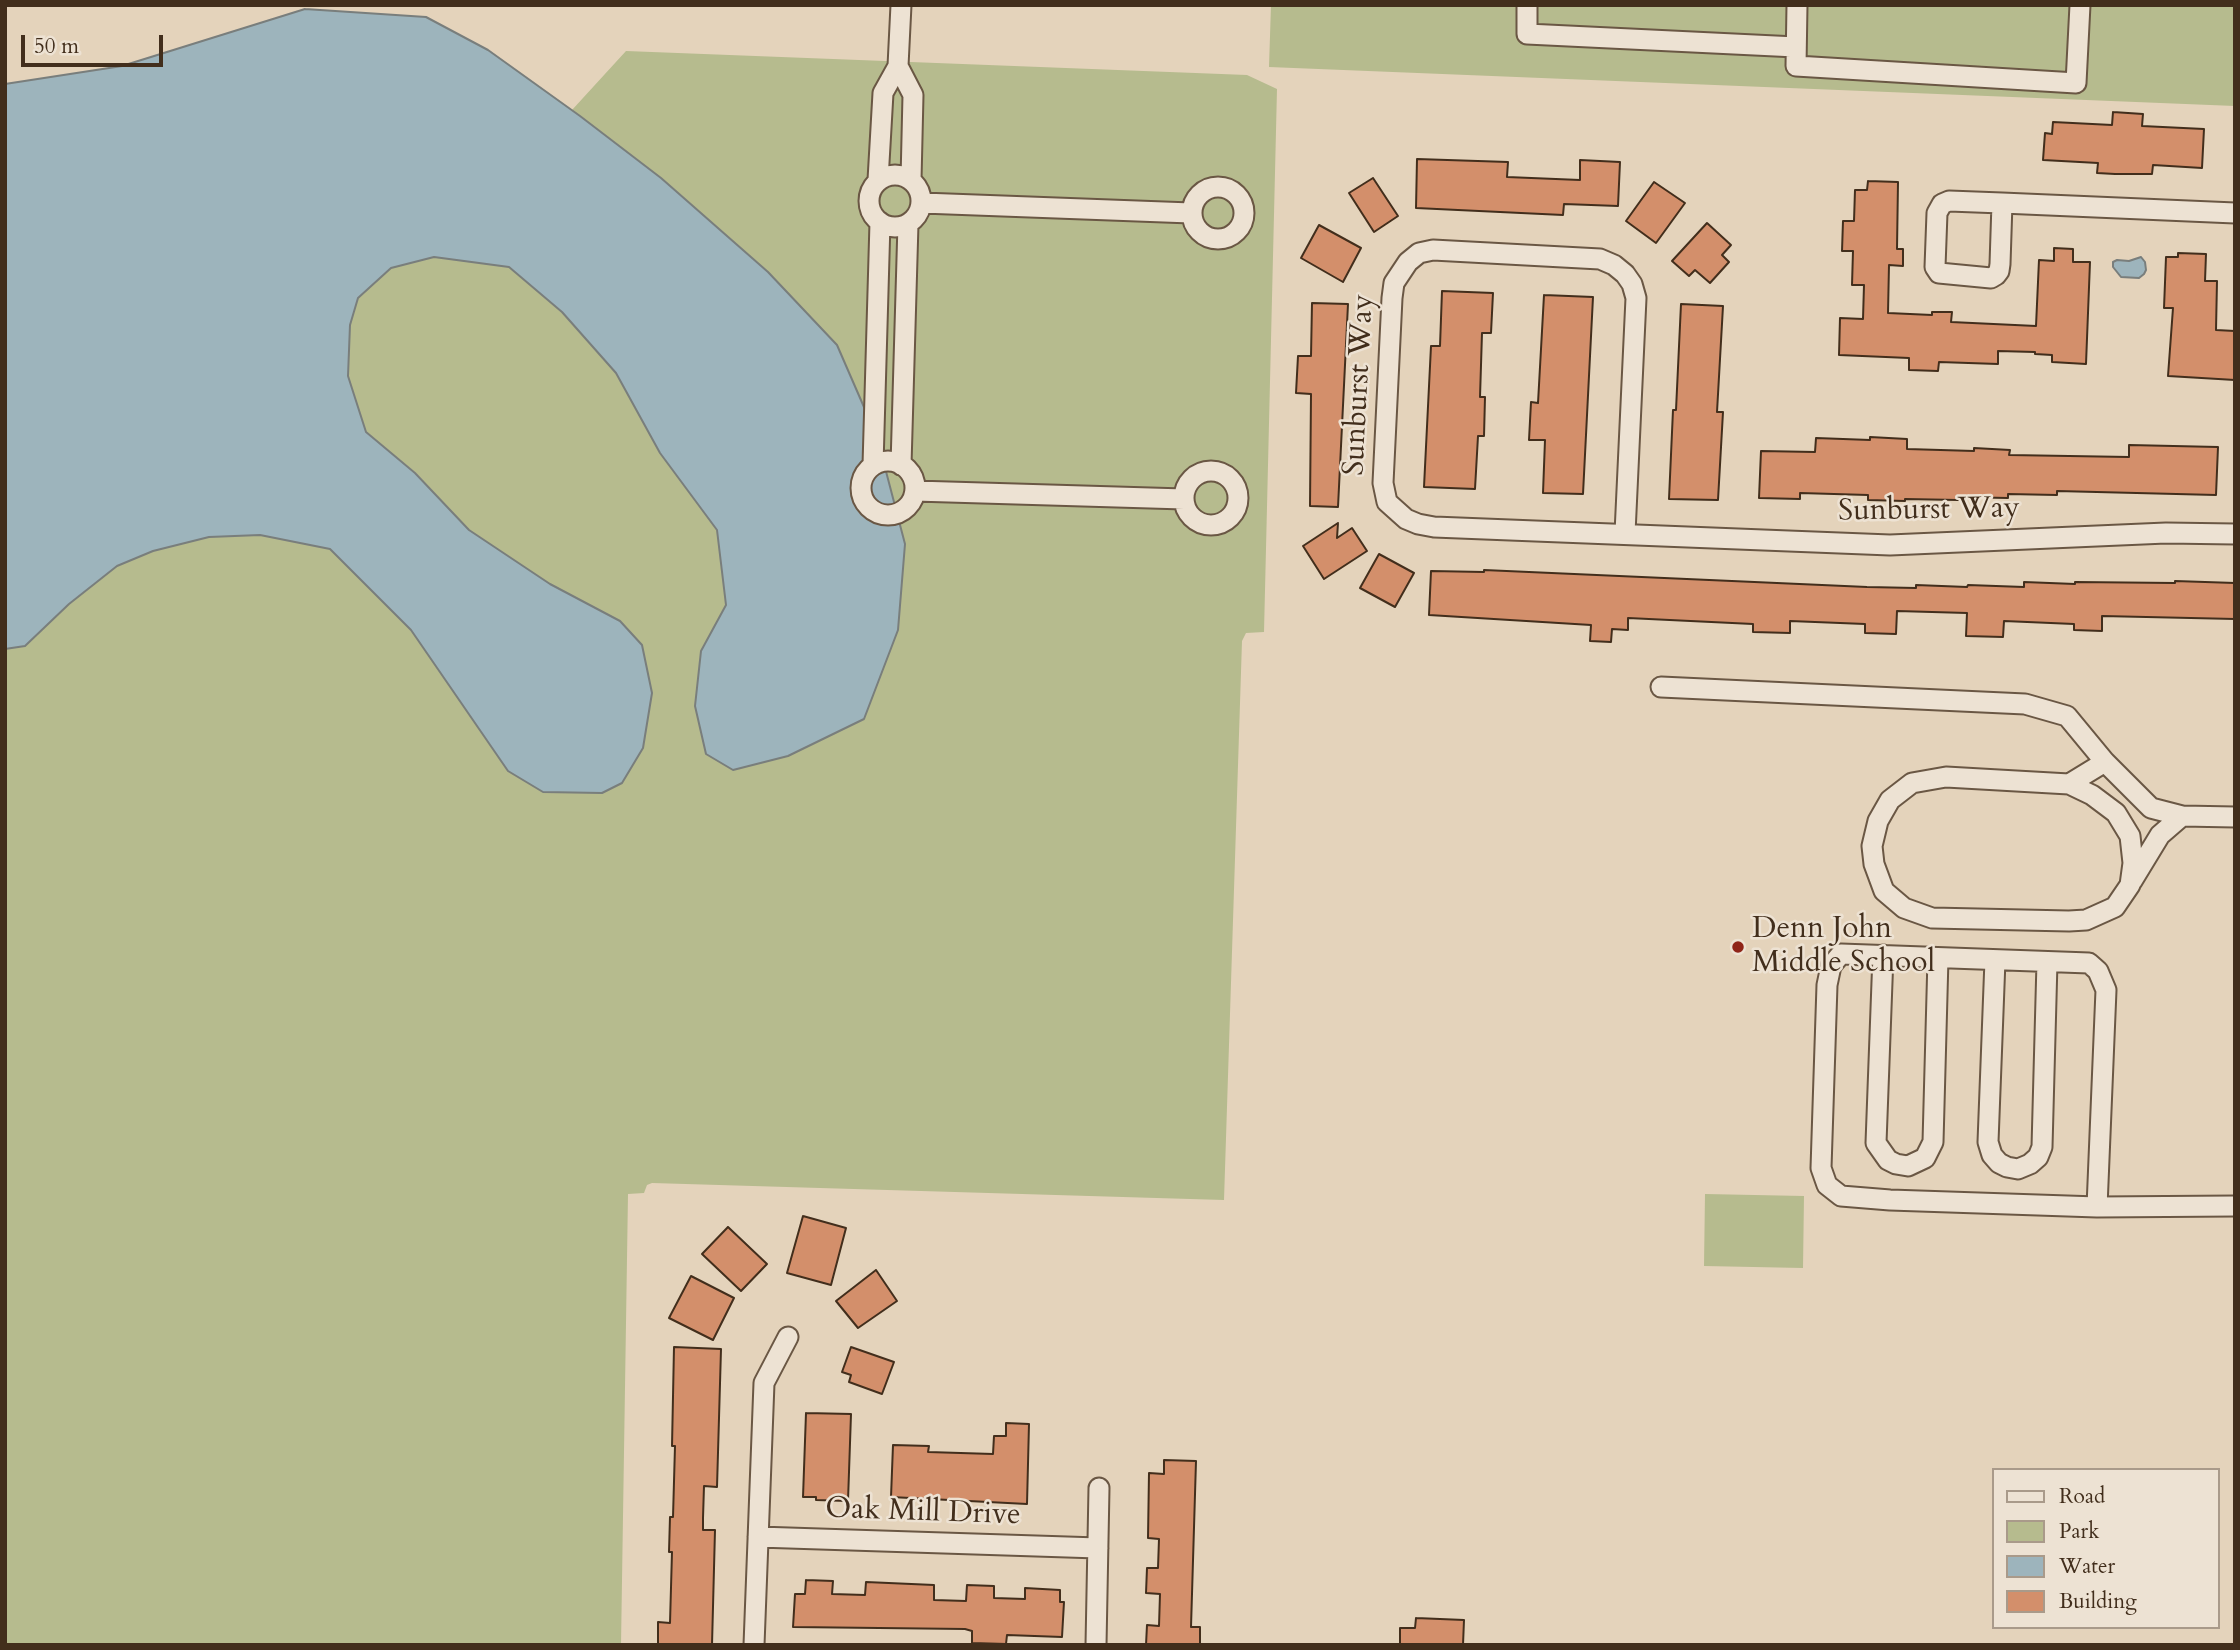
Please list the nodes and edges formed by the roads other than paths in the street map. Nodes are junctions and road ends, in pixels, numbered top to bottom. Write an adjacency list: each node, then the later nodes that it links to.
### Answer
1 (901, 5): 6 (street)
2 (1527, 5): 5 (street)
3 (1797, 5): 5 (street)
4 (2080, 5): 5 (street)
5 (1796, 47)
6 (898, 66): 7 (street); 8 (street)
7 (878, 180): 8 (street); 13 (street)
8 (911, 180): 9 (street)
9 (922, 203): 11 (street); 14 (street)
10 (2002, 203): 10 (street); 12 (street)
11 (1191, 213)
12 (2235, 213)
13 (880, 222): 14 (street); 15 (street)
14 (908, 224): 16 (street)
15 (873, 465): 16 (street); 17 (street)
16 (901, 465): 17 (street)
17 (915, 491): 18 (street)
18 (1184, 499)
19 (1625, 533): 19 (street, Sunburst Way); 20 (street, Sunburst Way)
20 (2235, 534)
21 (1661, 687): 22 (street)
22 (2105, 762): 23 (street); 24 (street)
23 (2069, 784): 26 (street); 26 (street)
24 (2182, 816): 25 (street); 26 (street)
25 (2235, 817)
26 (2130, 885)
27 (1883, 955): 28 (street); 28 (street); 32 (street)
28 (1938, 958): 29 (street)
29 (1995, 960): 30 (street); 30 (street)
30 (2048, 962): 32 (street)
31 (2235, 1206): 32 (street)
32 (2097, 1207)
33 (788, 1337): 35 (street)
34 (1099, 1488): 36 (street)
35 (758, 1537): 36 (street, Oak Mill Drive); 37 (street)
36 (1098, 1548): 38 (street)
37 (754, 1645)
38 (1097, 1645)

